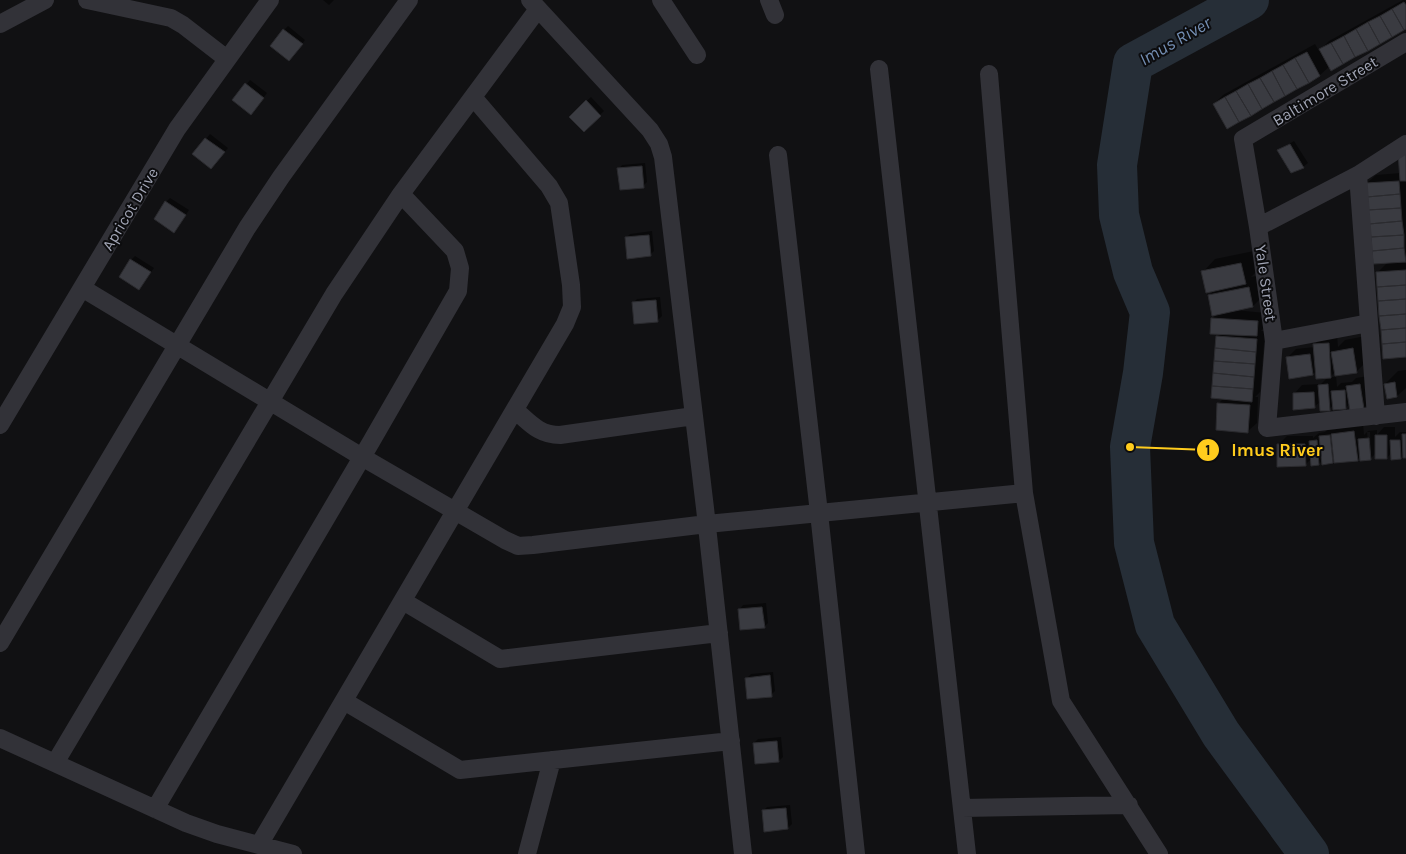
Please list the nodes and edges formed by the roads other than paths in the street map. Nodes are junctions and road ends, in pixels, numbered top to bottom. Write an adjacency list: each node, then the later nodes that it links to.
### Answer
1 (45, 0): 7 (street)
2 (87, 0): 10 (street)
3 (270, 0): 10 (street, Apricot Drive)
4 (409, 0): 23 (street)
5 (661, 0): 9 (street)
6 (534, 5): 13 (street); 27 (street)
7 (0, 24)
8 (1406, 42): 14 (street, Baltimore Street)
9 (697, 55)
10 (227, 59): 20 (street, Apricot Drive)
11 (879, 69): 32 (street)
12 (989, 74): 31 (street)
13 (473, 97): 18 (street); 25 (street)
14 (1243, 139): 19 (street, Yale Street)
15 (1406, 144): 17 (street)
16 (778, 155): 34 (street)
17 (1358, 175): 19 (street); 21 (street)
18 (401, 194): 24 (street); 30 (street)
19 (1258, 227): 22 (street, Yale Street)
20 (82, 288): 23 (street); 29 (street, Apricot Drive)
21 (1369, 323): 22 (street); 28 (street)
22 (1274, 340): 28 (street, Yale Street)
23 (177, 346): 24 (street); 38 (street)
24 (269, 401): 30 (street); 43 (street)
25 (514, 410): 27 (street); 33 (street)
26 (1406, 412): 28 (street)
27 (694, 416): 35 (street)
28 (1376, 416)
29 (0, 425)
30 (362, 457): 33 (street); 46 (street)
31 (1024, 493): 32 (street); 44 (street)
32 (928, 503): 34 (street); 45 (street)
33 (456, 511): 35 (street); 36 (street)
34 (819, 514): 35 (street); 51 (street)
35 (707, 524): 37 (street)
36 (403, 601): 37 (street); 39 (street)
37 (719, 632): 41 (street)
38 (0, 643)
39 (344, 701): 42 (street); 47 (street)
40 (0, 738): 43 (street)
41 (731, 741): 42 (street); 50 (street)
42 (552, 760): 49 (street)
43 (55, 763): 46 (street)
44 (1129, 805): 45 (street); 53 (street)
45 (962, 808): 52 (street)
46 (155, 809): 47 (street)
47 (259, 845): 48 (street)
48 (293, 854)
49 (527, 854)
50 (743, 854)
51 (856, 854)
52 (967, 854)
53 (1159, 854)

